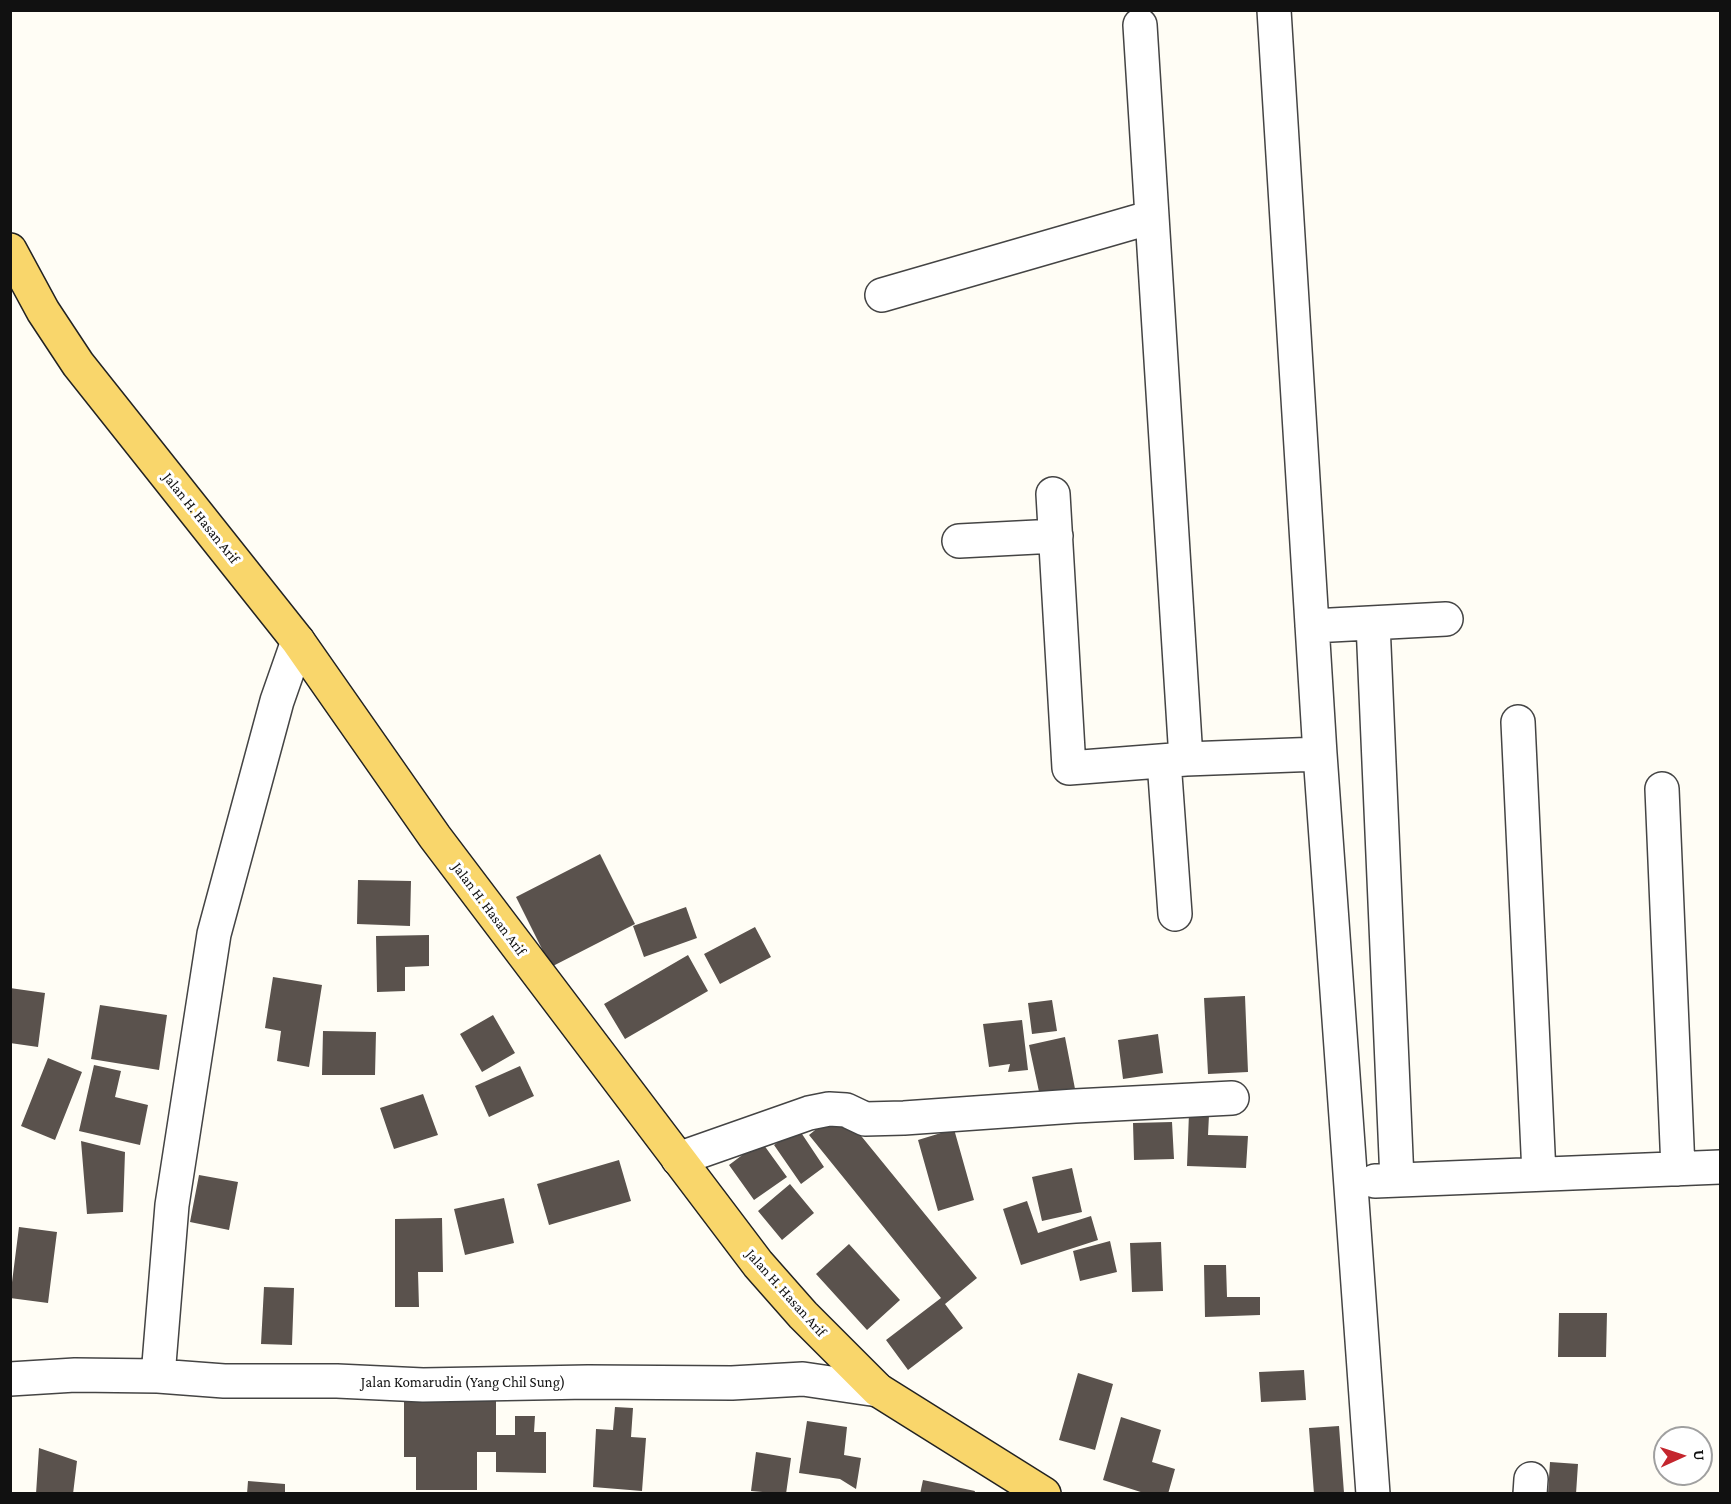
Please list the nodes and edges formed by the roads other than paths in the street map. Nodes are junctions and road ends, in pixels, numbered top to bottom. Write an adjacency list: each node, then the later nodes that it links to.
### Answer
1 (1274, 10): 11 (street)
2 (1140, 26): 3 (street)
3 (1152, 217): 5 (street); 15 (street)
4 (10, 250): 12 (main road, Jalan H. Hasan Arif)
5 (882, 295)
6 (1053, 494): 7 (street)
7 (1056, 536): 8 (street); 15 (street)
8 (959, 541)
9 (1446, 619): 10 (street)
10 (1373, 623): 11 (street); 23 (street)
11 (1312, 626): 14 (street)
12 (298, 640): 19 (main road, Jalan H. Hasan Arif); 25 (street)
13 (1518, 722): 22 (street)
14 (1320, 754): 15 (street); 24 (street)
15 (1175, 760): 17 (street)
16 (1662, 789): 21 (street)
17 (1175, 914)
18 (1232, 1098): 19 (street)
19 (678, 1160): 27 (main road, Jalan H. Hasan Arif)
20 (1720, 1167): 21 (street)
21 (1678, 1169): 22 (street)
22 (1539, 1174): 23 (street)
23 (1397, 1180): 24 (street)
24 (1351, 1182): 29 (street)
25 (158, 1376): 26 (street, Jalan Komarudin (Yang Chil Sung)); 27 (street, Jalan Komarudin (Yang Chil Sung))
26 (10, 1379)
27 (879, 1390): 28 (main road, Jalan H. Hasan Arif)
28 (1044, 1494)
29 (1372, 1494)

